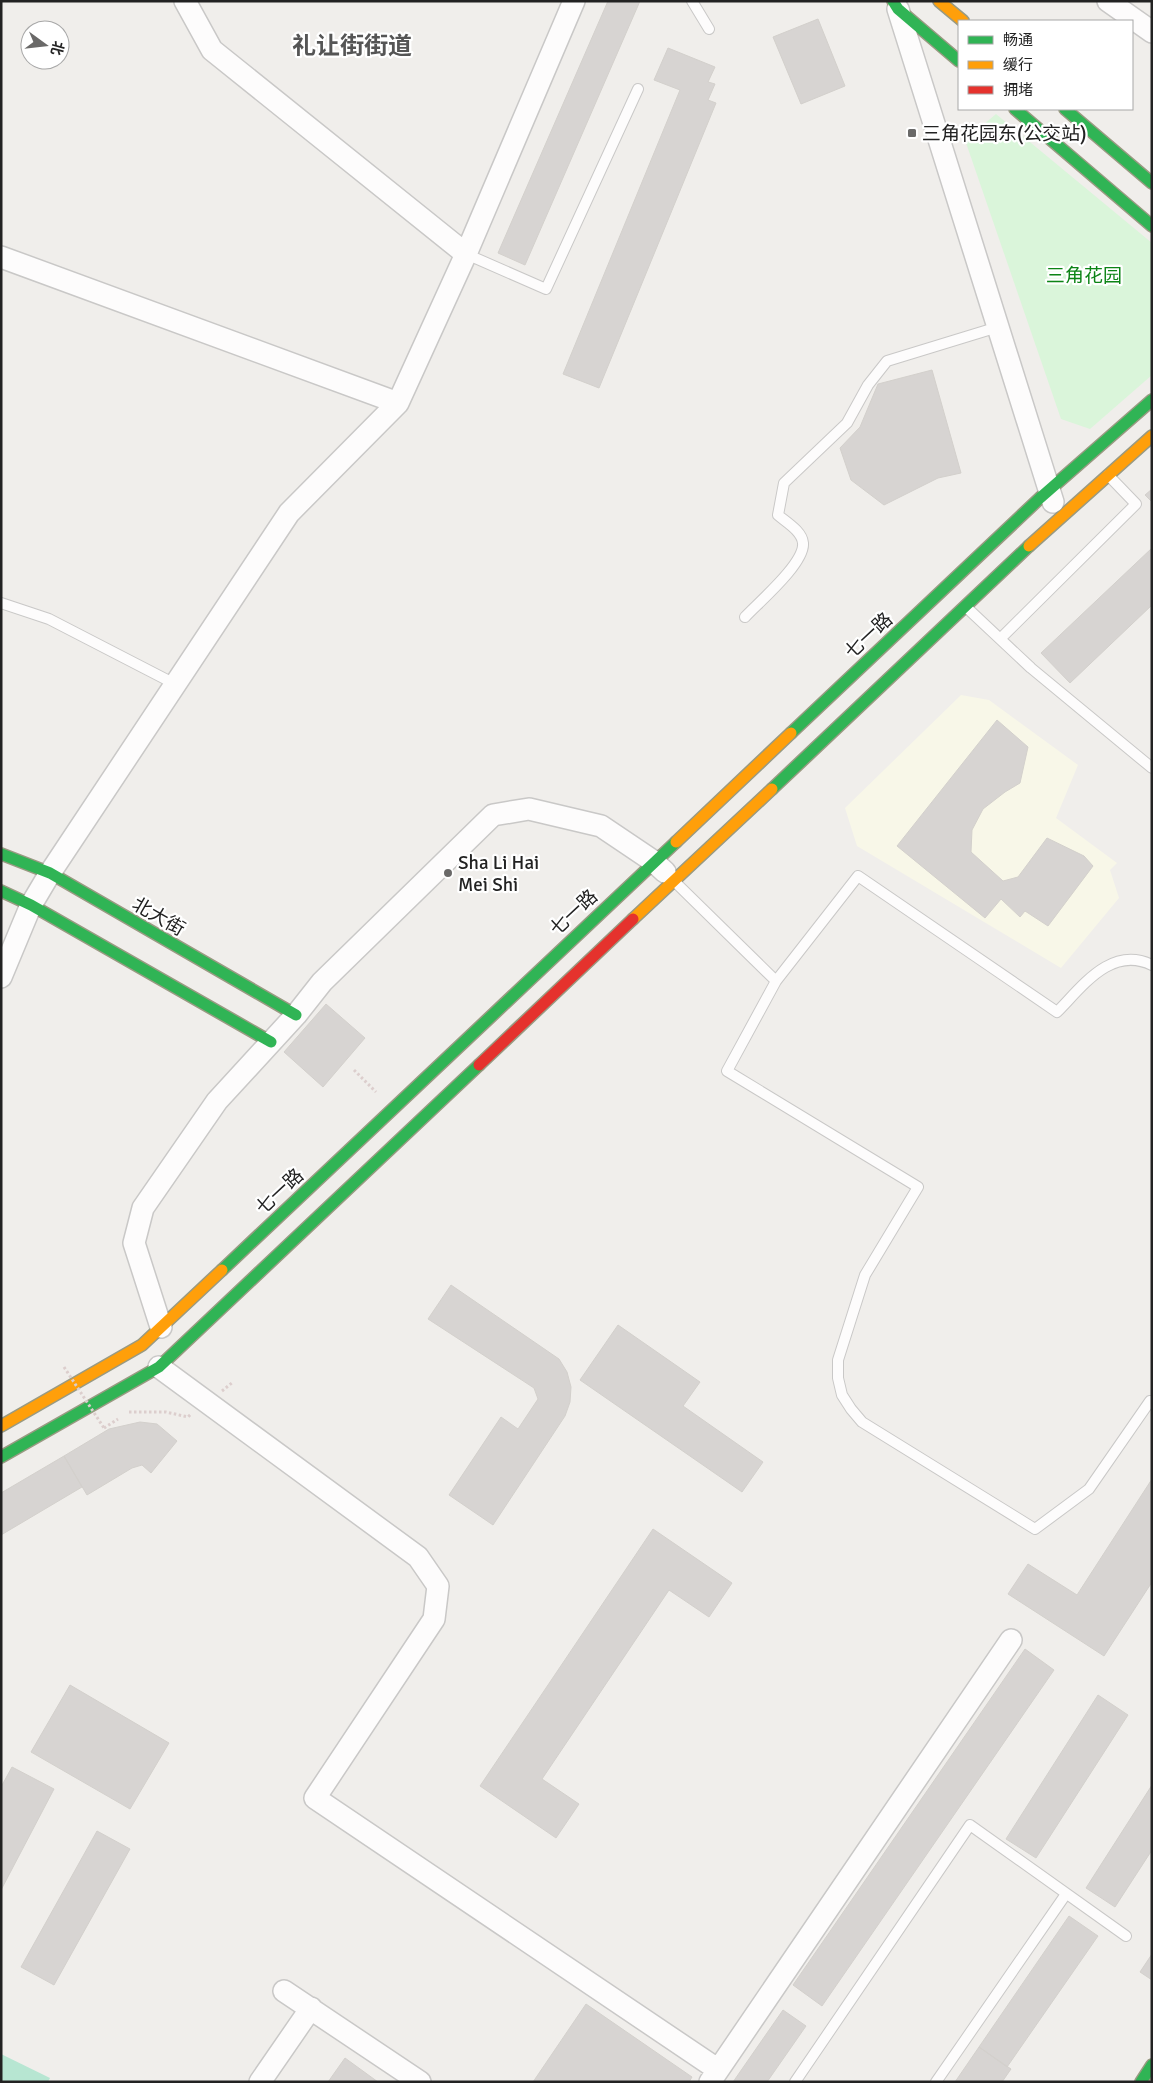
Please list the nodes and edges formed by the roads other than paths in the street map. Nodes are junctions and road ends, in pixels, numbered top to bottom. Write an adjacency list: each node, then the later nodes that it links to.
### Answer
1 (185, 1): 16 (street)
2 (574, 1): 16 (street)
3 (692, 1): 8 (lane)
4 (939, 1): 7 (main road)
5 (1108, 1): 9 (street)
6 (895, 5): 10 (main road); 18 (street)
7 (962, 20)
8 (709, 30)
9 (1152, 32)
10 (958, 60)
11 (638, 89): 16 (lane)
12 (1016, 110): 15 (main road)
13 (1066, 110): 14 (main road)
14 (1152, 183)
15 (1152, 226)
16 (466, 254): 20 (street)
17 (1, 257): 20 (street)
18 (998, 327): 23 (street); 27 (lane)
19 (1152, 400): 23 (main road, 七一路)
20 (398, 403): 29 (street)
21 (1152, 436): 22 (main road)
22 (1108, 475): 24 (main road); 28 (lane)
23 (1049, 490): 24 (street); 32 (main road, 七一路)
24 (1058, 519): 26 (main road)
25 (1, 603): 29 (lane)
26 (965, 606): 28 (lane); 34 (main road)
27 (745, 617)
28 (1000, 639): 30 (lane)
29 (175, 684): 33 (street)
30 (1152, 768)
31 (1, 854): 33 (main road, 北大街)
32 (653, 861): 34 (street); 40 (street); 42 (main road, 七一路)
33 (50, 873): 36 (street); 40 (main road, 北大街)
34 (674, 881): 39 (lane); 43 (main road)
35 (1, 891): 36 (main road)
36 (31, 905): 38 (street); 41 (main road)
37 (1152, 965): 39 (lane)
38 (1, 977)
39 (776, 981): 44 (lane)
40 (296, 1015): 41 (street)
41 (271, 1042): 42 (street)
42 (161, 1327): 45 (main road, 七一路)
43 (159, 1367): 46 (main road); 53 (street)
44 (1150, 1401)
45 (1, 1426)
46 (1, 1457)
47 (1011, 1640): 53 (street)
48 (1066, 1894): 49 (lane); 56 (lane); 57 (lane)
49 (1126, 1936)
50 (284, 1990): 51 (street)
51 (311, 2008): 54 (street); 55 (street)
52 (1152, 2065): 58 (main road)
53 (713, 2075)
54 (260, 2082)
55 (420, 2082)
56 (795, 2082)
57 (936, 2082)
58 (1141, 2082)

